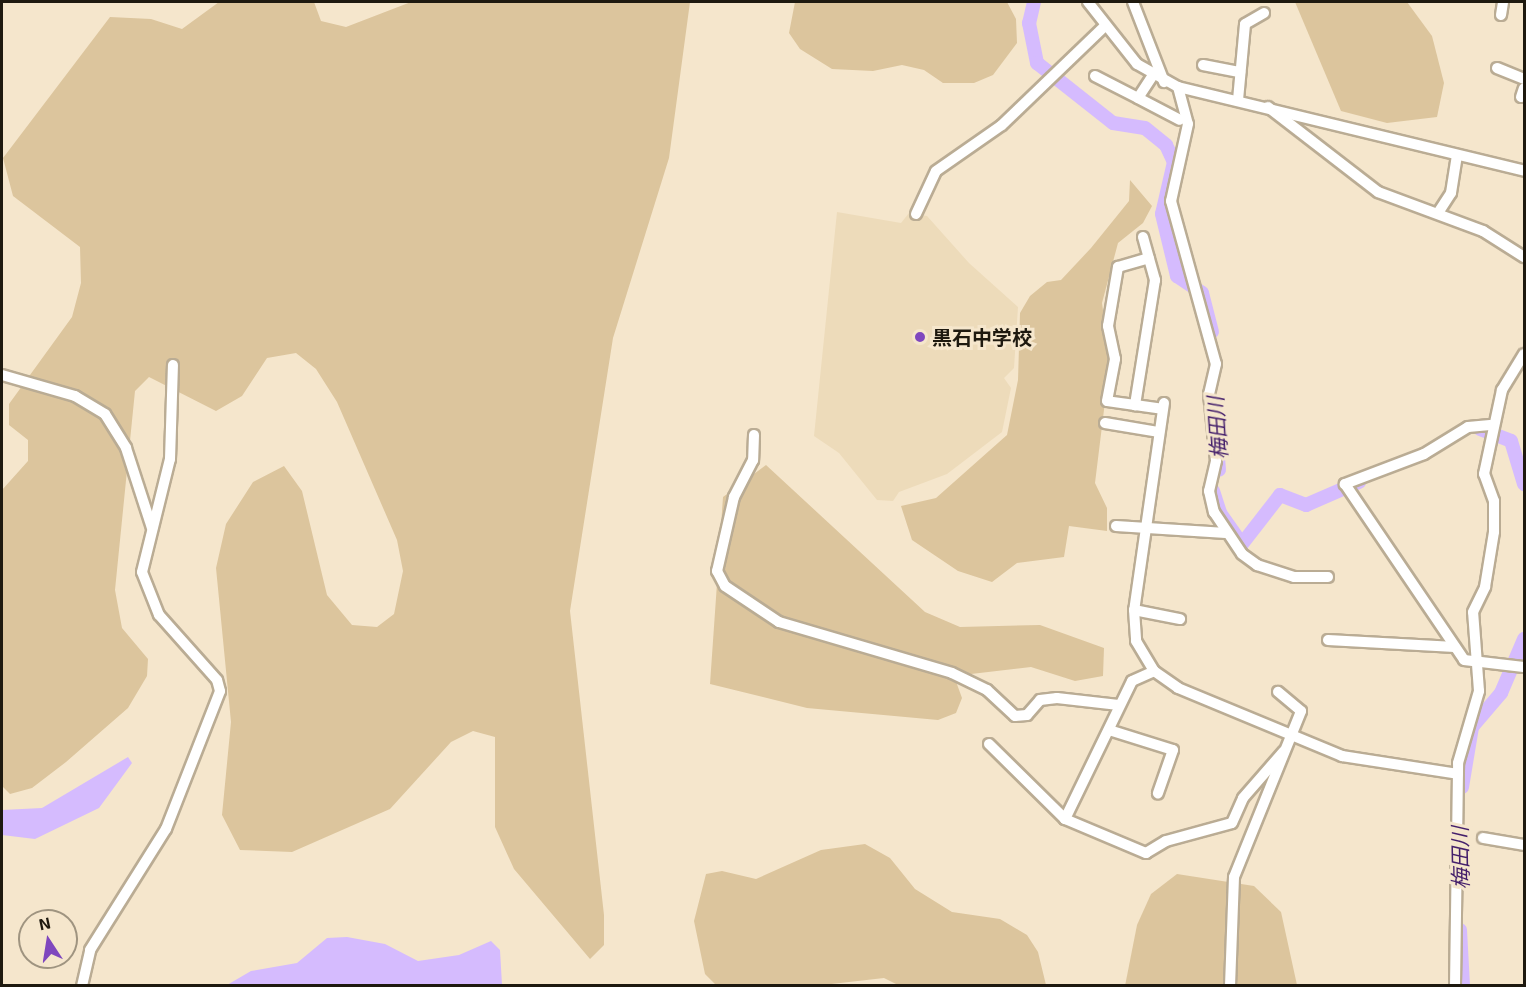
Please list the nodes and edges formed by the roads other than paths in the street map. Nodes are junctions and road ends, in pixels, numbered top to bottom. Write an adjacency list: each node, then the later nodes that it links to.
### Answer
1 (1088, 2): 6 (street)
2 (1133, 2): 13 (street)
3 (1503, 2): 5 (street)
4 (1264, 13): 9 (street)
5 (1501, 15)
6 (1105, 26): 10 (street); 22 (street)
7 (1203, 65): 9 (street)
8 (1497, 68): 12 (street)
9 (1240, 72): 16 (street)
10 (1153, 75): 13 (street); 15 (street)
11 (1095, 76): 15 (street)
12 (1524, 79)
13 (1164, 82): 14 (street)
14 (1178, 87): 16 (street); 37 (street)
15 (1138, 98): 18 (street)
16 (1238, 100): 17 (street)
17 (1268, 107): 19 (street); 21 (street)
18 (1180, 120)
19 (1457, 156): 20 (street); 21 (street)
20 (1524, 171)
21 (1438, 213): 24 (street)
22 (916, 214)
23 (1143, 237): 25 (street)
24 (1524, 257)
25 (1149, 258): 29 (street); 29 (street)
26 (1524, 354): 31 (street)
27 (173, 365): 36 (street)
28 (2, 375): 36 (street)
29 (1135, 405): 32 (street)
30 (1106, 423): 32 (street)
31 (1490, 429): 42 (street); 43 (street)
32 (1159, 432): 35 (street)
33 (754, 435): 47 (street)
34 (1116, 526): 35 (street)
35 (1147, 527): 37 (street); 39 (street)
36 (152, 529): 57 (street)
37 (1226, 532): 38 (street)
38 (1328, 577)
39 (1134, 610): 40 (street); 45 (street)
40 (1180, 619)
41 (1328, 640): 42 (street)
42 (1455, 647): 43 (street)
43 (1476, 664): 44 (street); 52 (street)
44 (1515, 666)
45 (1154, 671): 47 (street); 49 (street)
46 (1278, 692): 49 (street)
47 (1119, 705): 48 (street)
48 (1108, 730): 53 (street); 54 (street)
49 (1288, 736): 51 (street); 52 (street)
50 (989, 744): 54 (street)
51 (1284, 751): 54 (street); 58 (street)
52 (1458, 774): 59 (street)
53 (1158, 793)
54 (1065, 819)
55 (1483, 838): 56 (street)
56 (1524, 845)
57 (82, 986)
58 (1230, 986)
59 (1455, 986)

